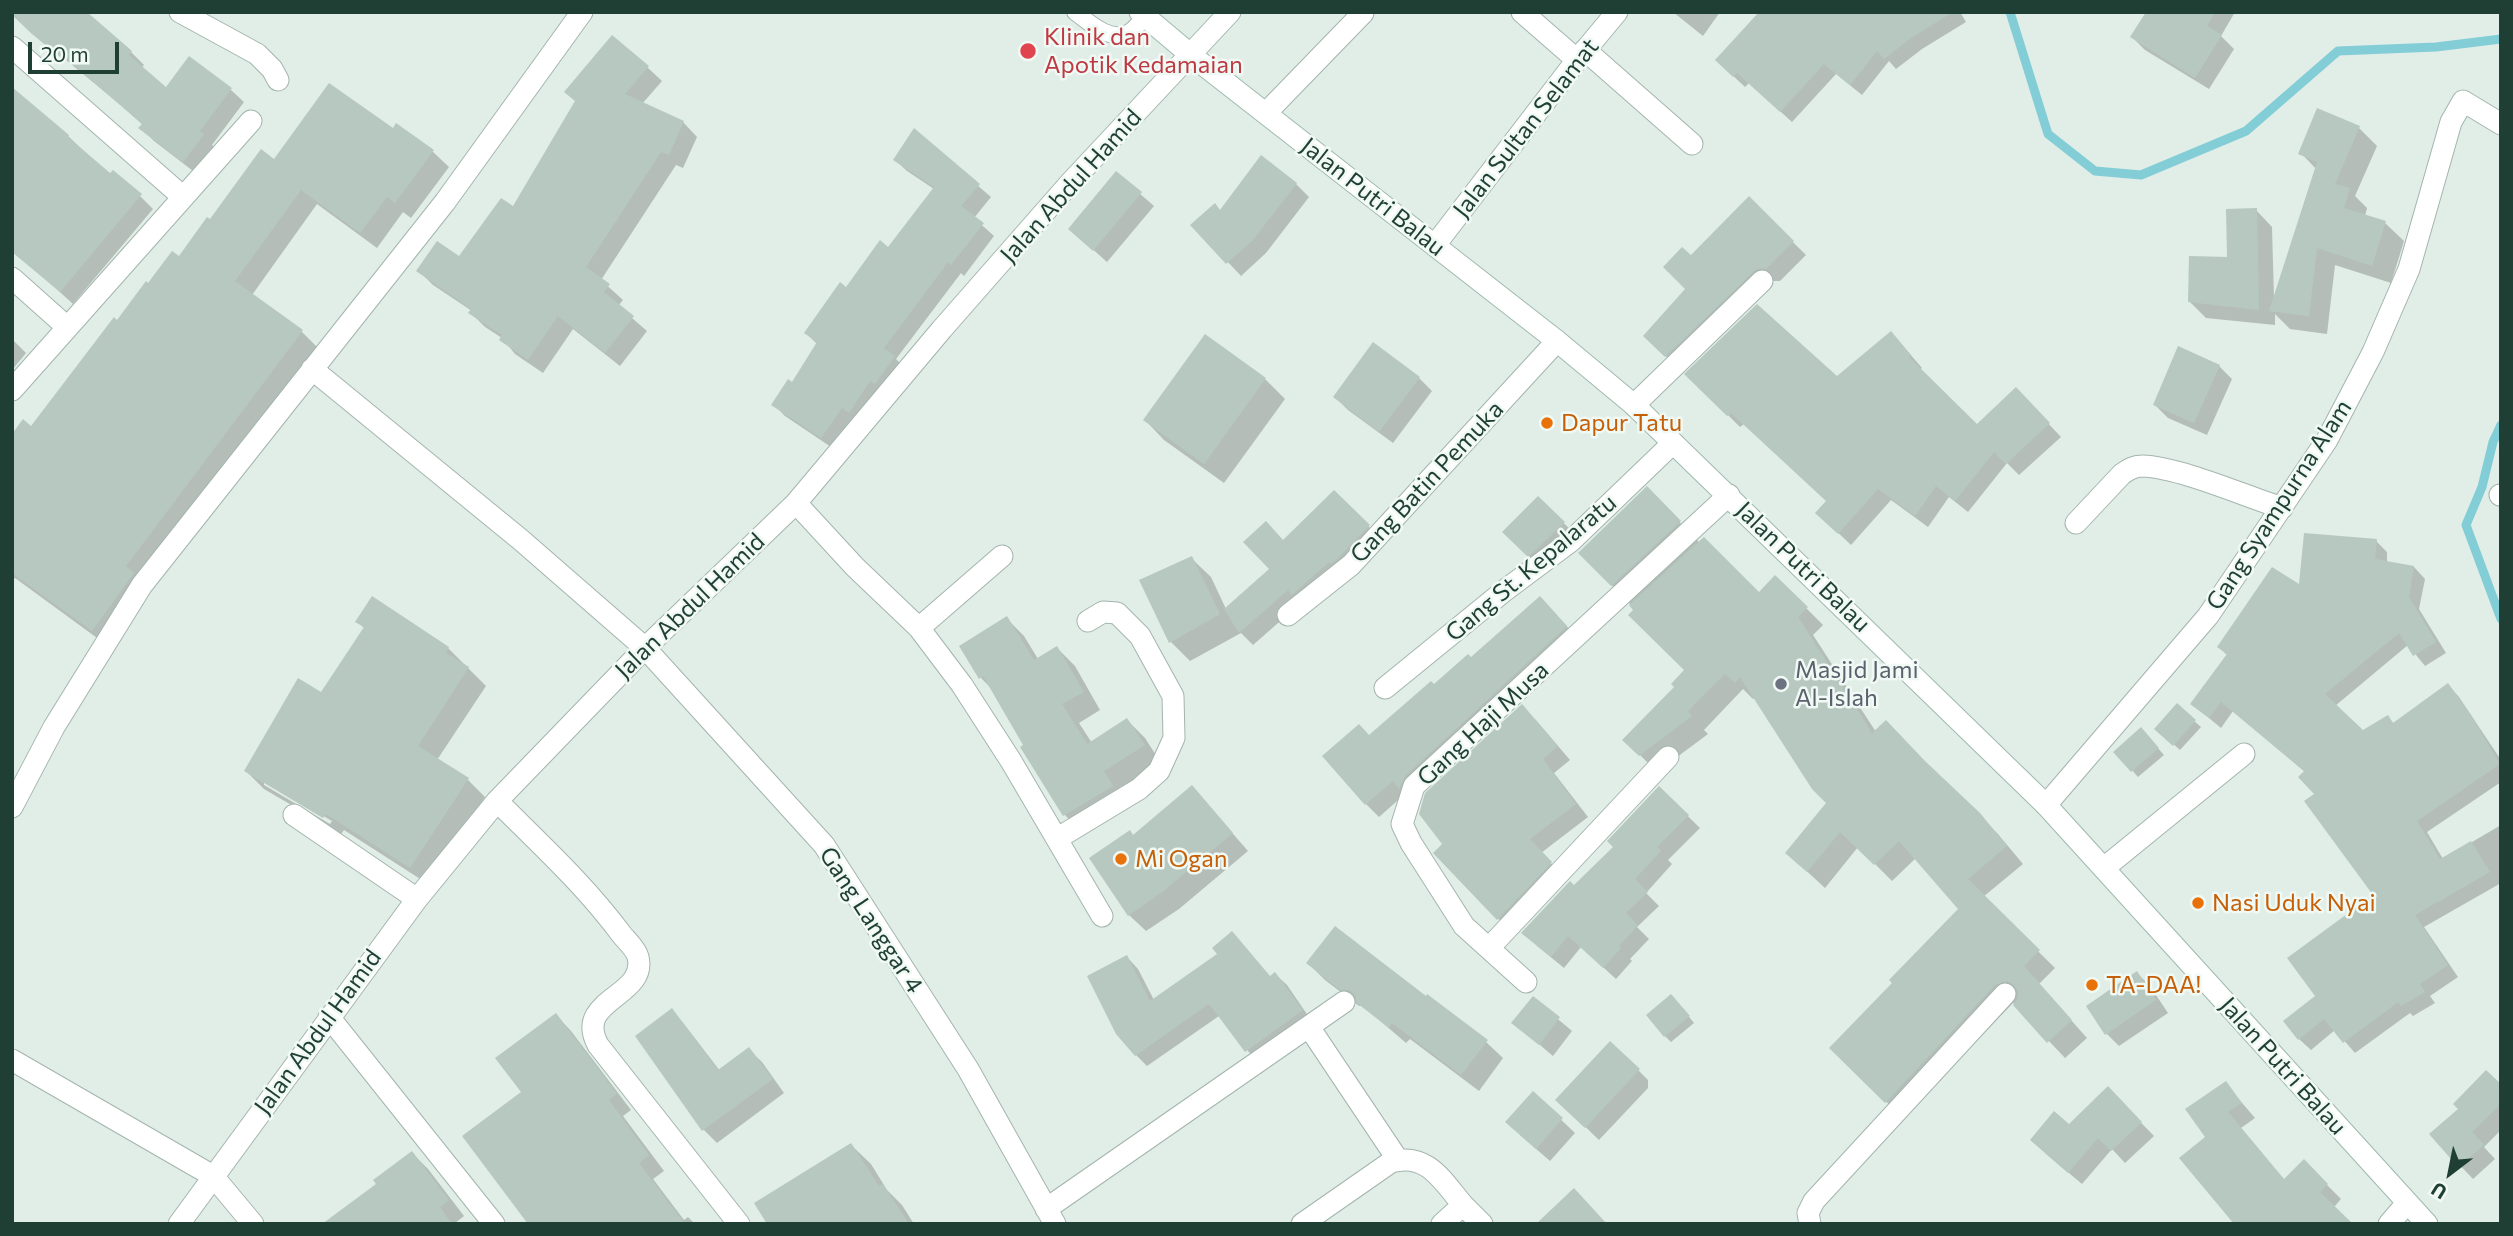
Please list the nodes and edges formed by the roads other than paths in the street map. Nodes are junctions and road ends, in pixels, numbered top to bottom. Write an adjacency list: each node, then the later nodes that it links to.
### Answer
1 (180, 12): 12 (street)
2 (582, 12): 23 (street)
3 (1075, 12): 8 (lane)
4 (1230, 12): 11 (street, Jalan Abdul Hamid)
5 (1522, 12): 10 (street)
6 (1617, 12): 10 (street, Jalan Sultan Selamat)
7 (1363, 13): 13 (street)
8 (1143, 15): 11 (street, Jalan Putri Balau)
9 (12, 47): 17 (street)
10 (1581, 55): 16 (street); 18 (street, Jalan Sultan Selamat)
11 (1192, 56): 13 (street, Jalan Putri Balau); 28 (street, Jalan Abdul Hamid)
12 (278, 79)
13 (1266, 113): 18 (street, Jalan Putri Balau)
14 (251, 121): 17 (street)
15 (2501, 124): 29 (street, Gang Syampurna Alam)
16 (1692, 144)
17 (183, 197): 21 (street)
18 (1435, 245): 22 (street, Jalan Putri Balau)
19 (12, 278): 21 (street)
20 (1762, 281): 25 (street)
21 (67, 327): 24 (street)
22 (1557, 341): 25 (street, Jalan Putri Balau); 32 (street, Gang Batin Pemuka)
23 (312, 369): 35 (street, Gang Langgar 4); 41 (street)
24 (12, 390)
25 (1634, 405): 26 (street, Jalan Putri Balau)
26 (1673, 443): 27 (street, Jalan Putri Balau); 36 (street, Gang St. Kepalaratu)
27 (1729, 495): 40 (street, Jalan Putri Balau); 47 (street, Gang Haji Musa)
28 (796, 503): 34 (street); 35 (street, Jalan Abdul Hamid)
29 (2283, 508): 30 (street); 40 (street, Gang Syampurna Alam)
30 (2076, 523)
31 (1002, 556): 34 (street)
32 (1288, 615)
33 (1088, 621): 43 (street)
34 (919, 628): 43 (street)
35 (645, 648): 39 (street, Jalan Abdul Hamid); 58 (street, Gang Langgar 4)
36 (1385, 688)
37 (2244, 754): 44 (street)
38 (1668, 757): 47 (street)
39 (497, 801): 45 (street, Jalan Abdul Hamid); 62 (street)
40 (2046, 805): 44 (street, Jalan Putri Balau)
41 (12, 807)
42 (294, 815): 45 (street)
43 (1058, 838): 46 (street)
44 (2104, 868): 56 (street, Jalan Putri Balau)
45 (417, 899): 51 (street, Jalan Abdul Hamid)
46 (1102, 916)
47 (1489, 948): 48 (street, Gang Haji Musa)
48 (1526, 982)
49 (2005, 994): 66 (street)
50 (1345, 1002): 52 (street)
51 (329, 1017): 55 (street, Jalan Abdul Hamid); 61 (street)
52 (1309, 1027): 54 (street); 58 (street)
53 (12, 1060): 55 (street)
54 (1398, 1160): 57 (street); 63 (street)
55 (213, 1176): 59 (street, Jalan Abdul Hamid); 60 (street)
56 (2407, 1203): 67 (street); 68 (street, Jalan Putri Balau)
57 (1463, 1205): 64 (street); 65 (street)
58 (1050, 1216)
59 (179, 1224)
60 (253, 1224)
61 (495, 1224)
62 (739, 1224)
63 (1302, 1224)
64 (1442, 1224)
65 (1482, 1224)
66 (1810, 1224)
67 (2389, 1224)
68 (2427, 1224)

